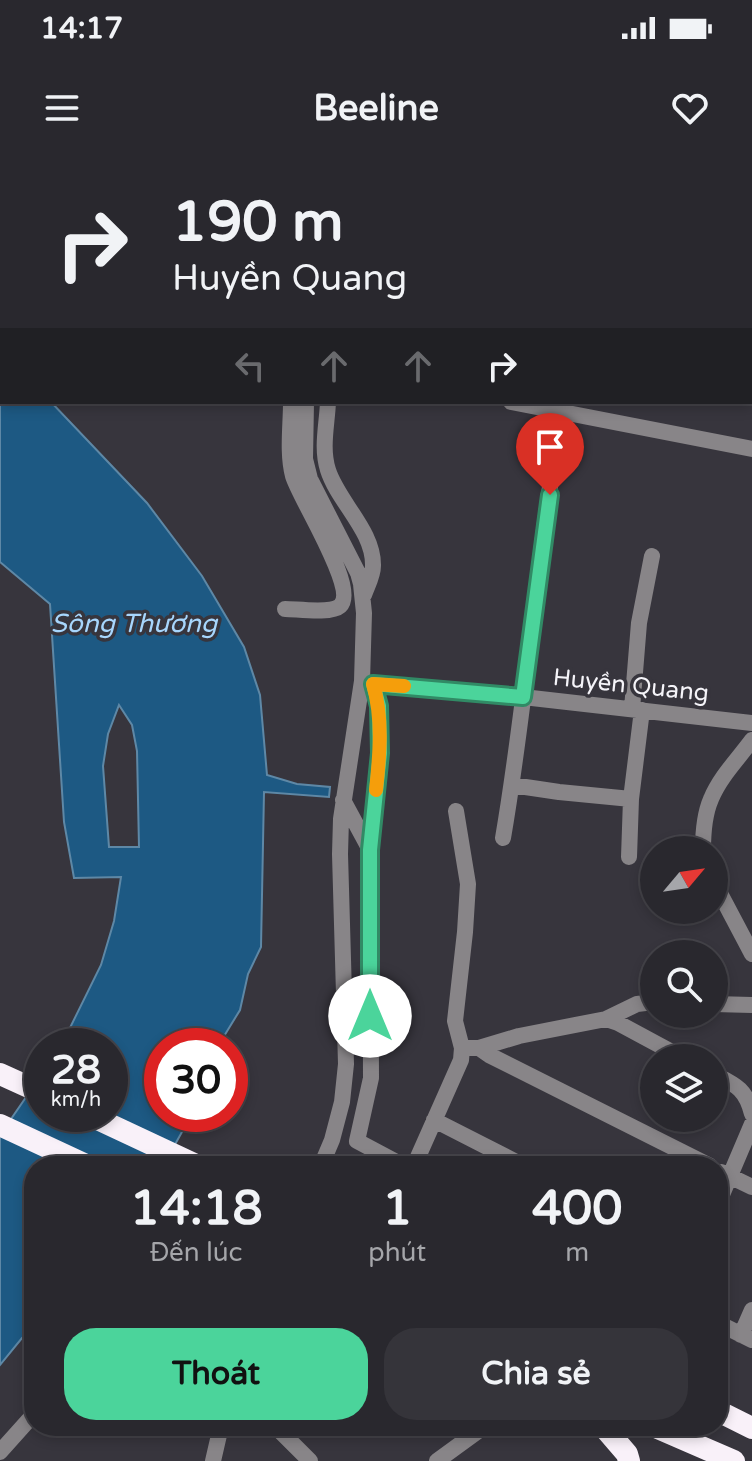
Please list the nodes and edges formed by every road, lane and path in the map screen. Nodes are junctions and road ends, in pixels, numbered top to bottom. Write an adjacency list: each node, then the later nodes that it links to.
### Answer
1 (291, 404): 9 (street)
2 (306, 404): 8 (street)
3 (328, 404): 8 (street)
4 (532, 404): 5 (street)
5 (564, 407): 6 (street); 11 (street)
6 (752, 449)
7 (652, 556): 12 (street)
8 (363, 598): 10 (street)
9 (285, 609)
10 (367, 683): 11 (street, Huyền Quang); 17 (street); 21 (street)
11 (523, 697): 12 (street, Huyền Quang); 15 (street)
12 (637, 709): 13 (street, Huyền Quang); 16 (street)
13 (752, 723)
14 (752, 740): 19 (street)
15 (512, 785): 16 (street); 20 (street)
16 (631, 799): 22 (street)
17 (343, 800): 21 (street); 41 (street)
18 (456, 811): 30 (street)
19 (703, 836)
20 (503, 838)
21 (370, 850): 42 (street)
22 (629, 857)
23 (728, 909): 24 (street)
24 (752, 954)
25 (640, 1004): 28 (street)
26 (728, 1004): 27 (street)
27 (752, 1005)
28 (606, 1019): 29 (street); 30 (street)
29 (657, 1044)
30 (470, 1048): 35 (street); 45 (street)
31 (0, 1074): 33 (highway)
32 (728, 1081): 34 (street)
33 (24, 1085)
34 (752, 1114)
35 (434, 1120): 43 (street); 44 (street)
36 (752, 1124): 46 (street)
37 (0, 1125): 39 (highway)
38 (125, 1132): 40 (highway)
39 (67, 1156)
40 (177, 1156)
41 (325, 1156)
42 (384, 1156)
43 (418, 1156)
44 (504, 1156)
45 (690, 1156)
46 (728, 1166)
47 (728, 1175): 48 (street)
48 (752, 1187)
49 (752, 1310): 51 (street)
50 (728, 1328): 51 (street)
51 (746, 1337)
52 (24, 1425): 58 (street)
53 (219, 1436): 59 (street)
54 (285, 1436): 60 (street)
55 (471, 1436): 61 (street)
56 (612, 1436): 62 (highway)
57 (676, 1436): 63 (highway)
58 (0, 1452)
59 (213, 1461)
60 (310, 1461)
61 (437, 1461)
62 (629, 1461)
63 (734, 1461)

